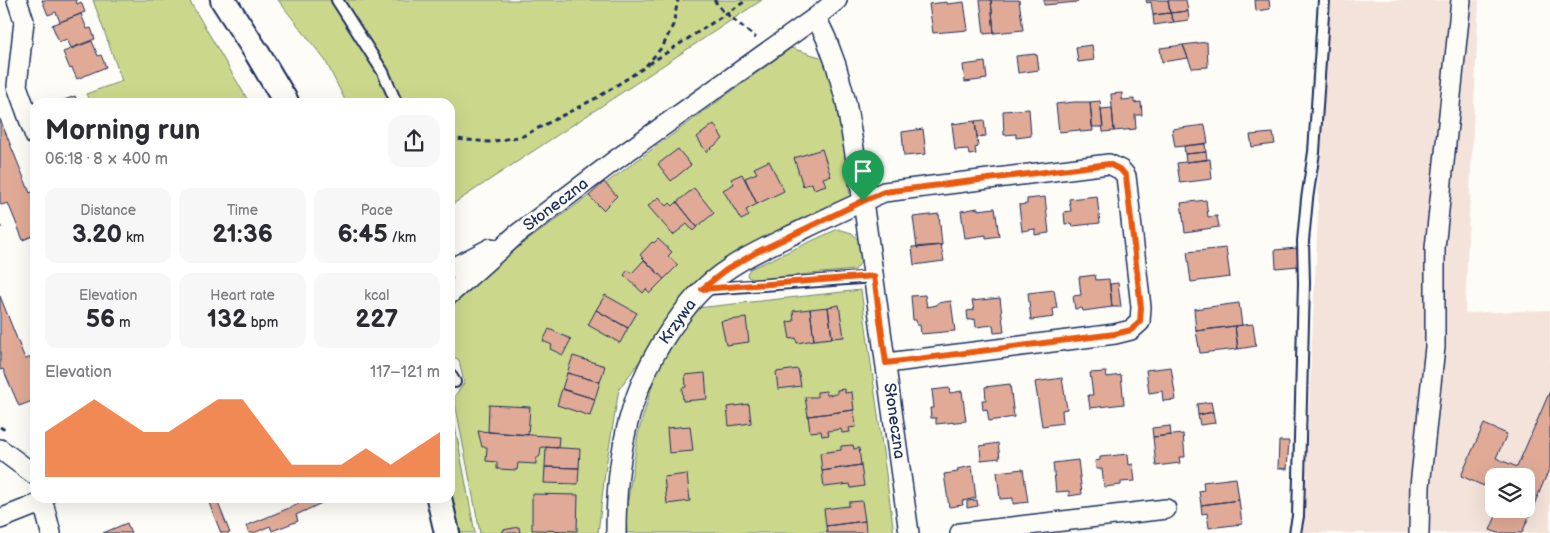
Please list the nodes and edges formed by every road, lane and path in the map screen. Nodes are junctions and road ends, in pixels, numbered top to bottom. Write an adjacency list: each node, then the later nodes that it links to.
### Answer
1 (17, 0): 14 (street)
2 (223, 0): 15 (street)
3 (337, 0): 16 (lane)
4 (678, 0): 13 (path)
5 (714, 0): 10 (path)
6 (747, 0): 10 (path)
7 (837, 0): 11 (street, Słoneczna)
8 (1324, 0): 38 (lane)
9 (1461, 0): 39 (street)
10 (727, 14): 12 (path); 13 (path)
11 (816, 17): 12 (street, Słoneczna); 19 (street, Słoneczna)
12 (769, 50): 20 (street, Słoneczna)
13 (645, 67): 18 (path)
14 (9, 86): 17 (street)
15 (284, 98)
16 (394, 98)
17 (30, 126)
18 (456, 139)
19 (863, 201): 22 (street, Słoneczna); 23 (street, Krzywa); 25 (street, Krzywa)
20 (516, 235): 21 (street, Słoneczna); 24 (street, Słoneczna)
21 (455, 266)
22 (874, 276): 23 (lane); 25 (street, Słoneczna)
23 (702, 289): 35 (street, Krzywa)
24 (455, 290)
25 (886, 363): 36 (street, Słoneczna)
26 (0, 449): 27 (street)
27 (30, 470)
28 (35, 503): 32 (street)
29 (43, 503): 33 (street)
30 (440, 503): 34 (street)
31 (1166, 509): 37 (street)
32 (0, 519)
33 (51, 533)
34 (447, 533)
35 (616, 533)
36 (909, 533)
37 (960, 533)
38 (1295, 533)
39 (1419, 533)

